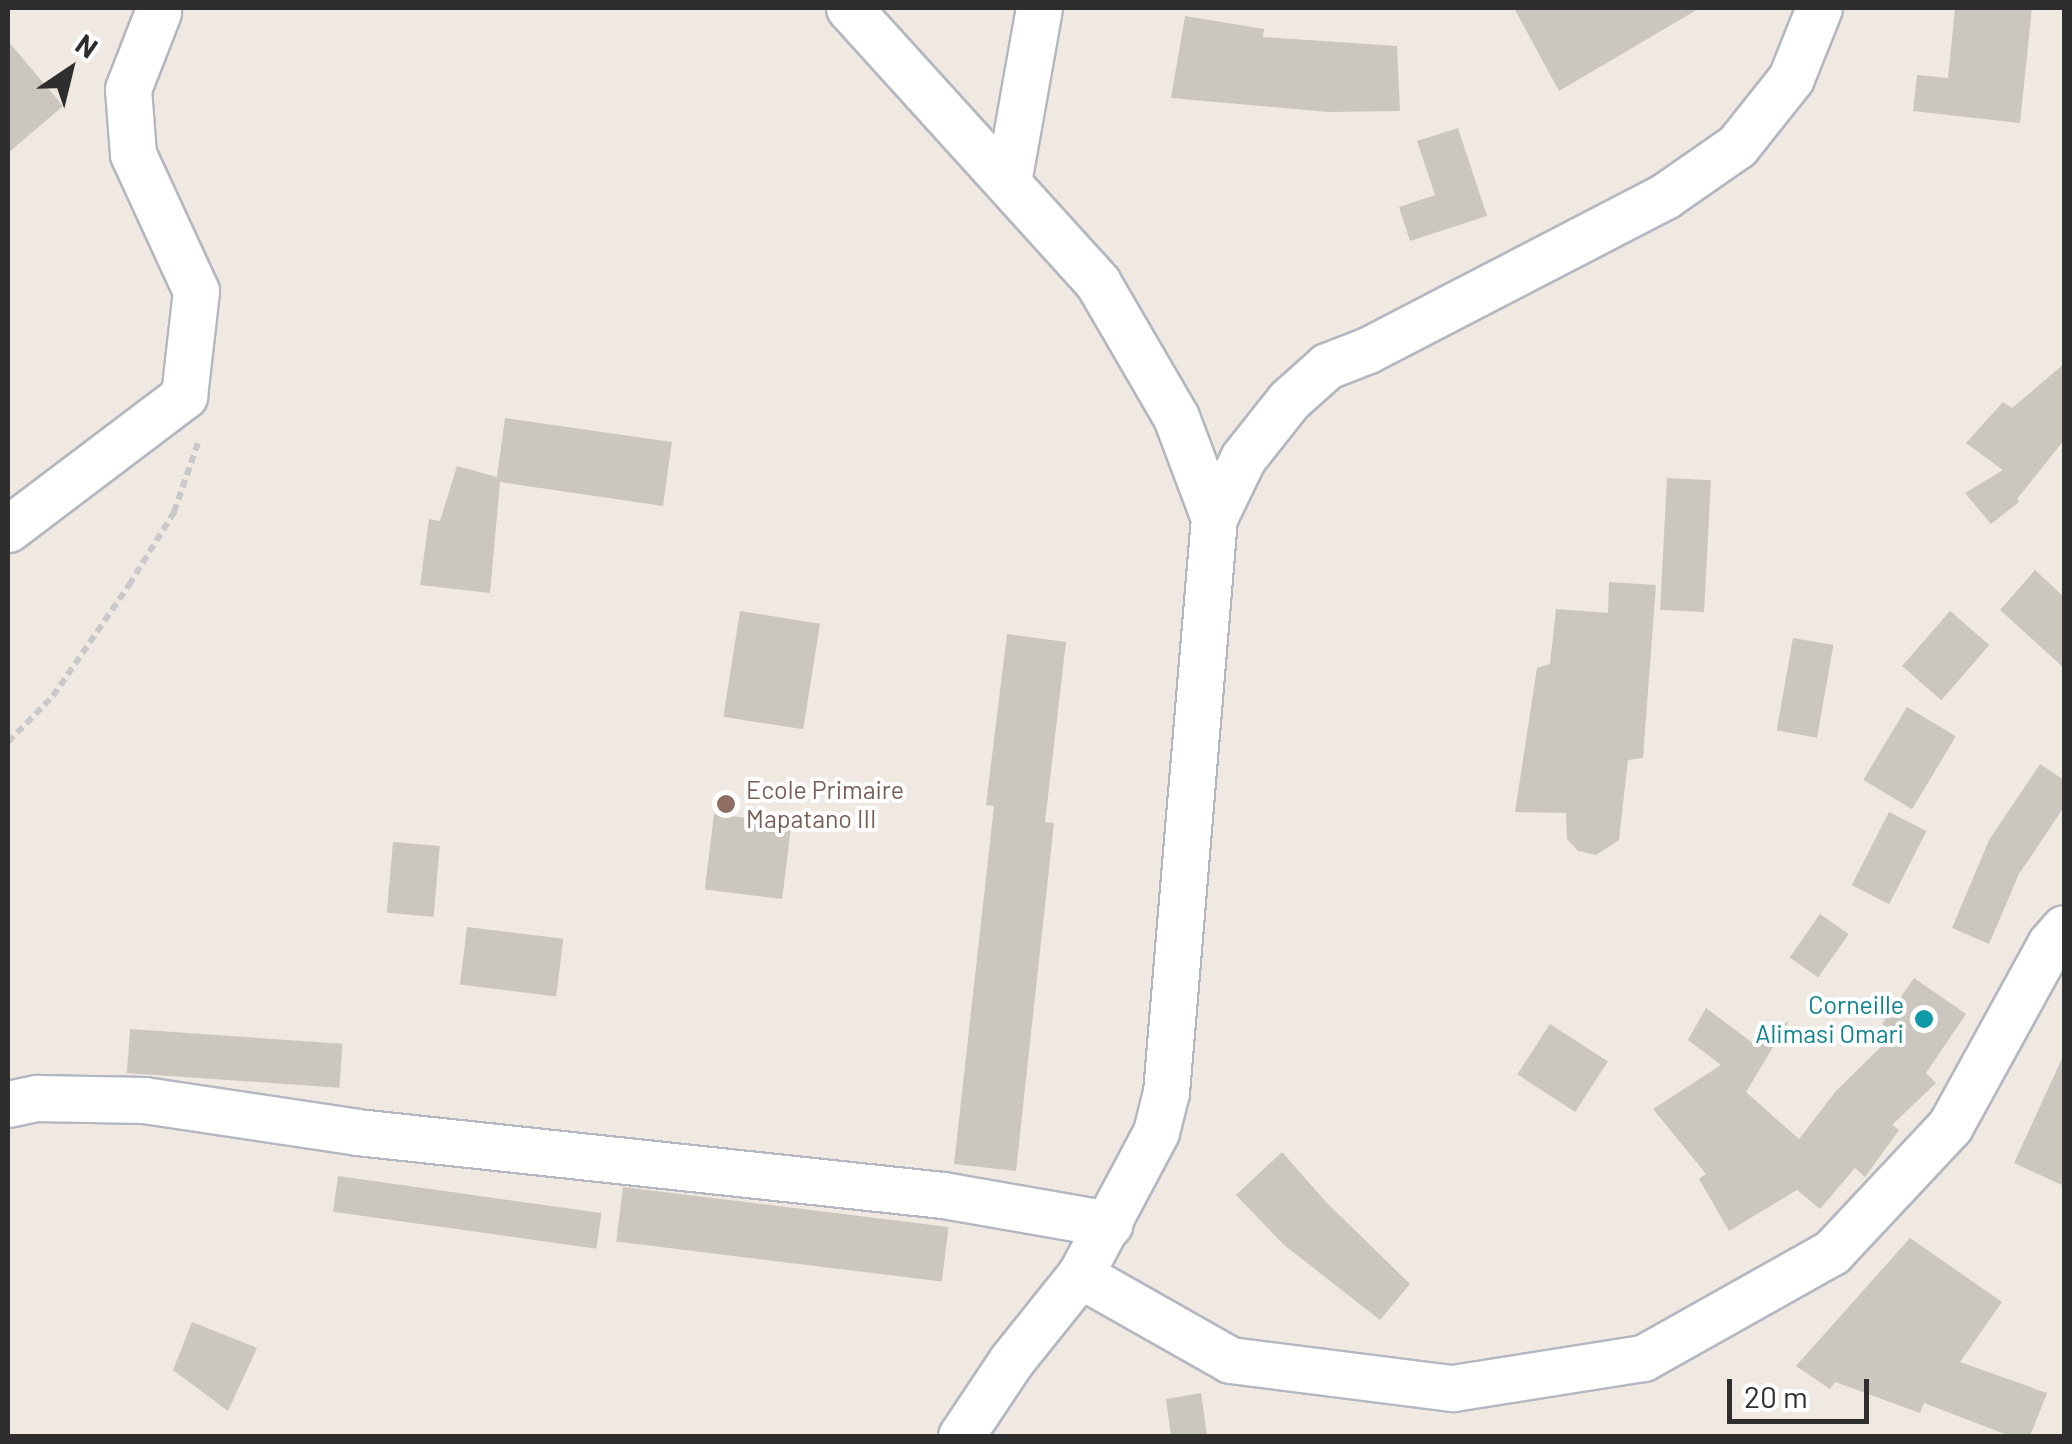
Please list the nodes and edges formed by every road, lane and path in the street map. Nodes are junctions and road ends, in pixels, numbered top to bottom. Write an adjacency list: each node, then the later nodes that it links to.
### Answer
1 (849, 8): 5 (street)
2 (1040, 8): 5 (street)
3 (1819, 8): 7 (street)
4 (158, 12): 6 (street)
5 (1008, 182): 7 (street)
6 (184, 396): 8 (street); 9 (path)
7 (1214, 518): 12 (street)
8 (8, 529)
9 (8, 742)
10 (2064, 928): 13 (street)
11 (8, 1104): 12 (street)
12 (1110, 1224): 13 (street)
13 (1080, 1275): 14 (street)
14 (961, 1436)

